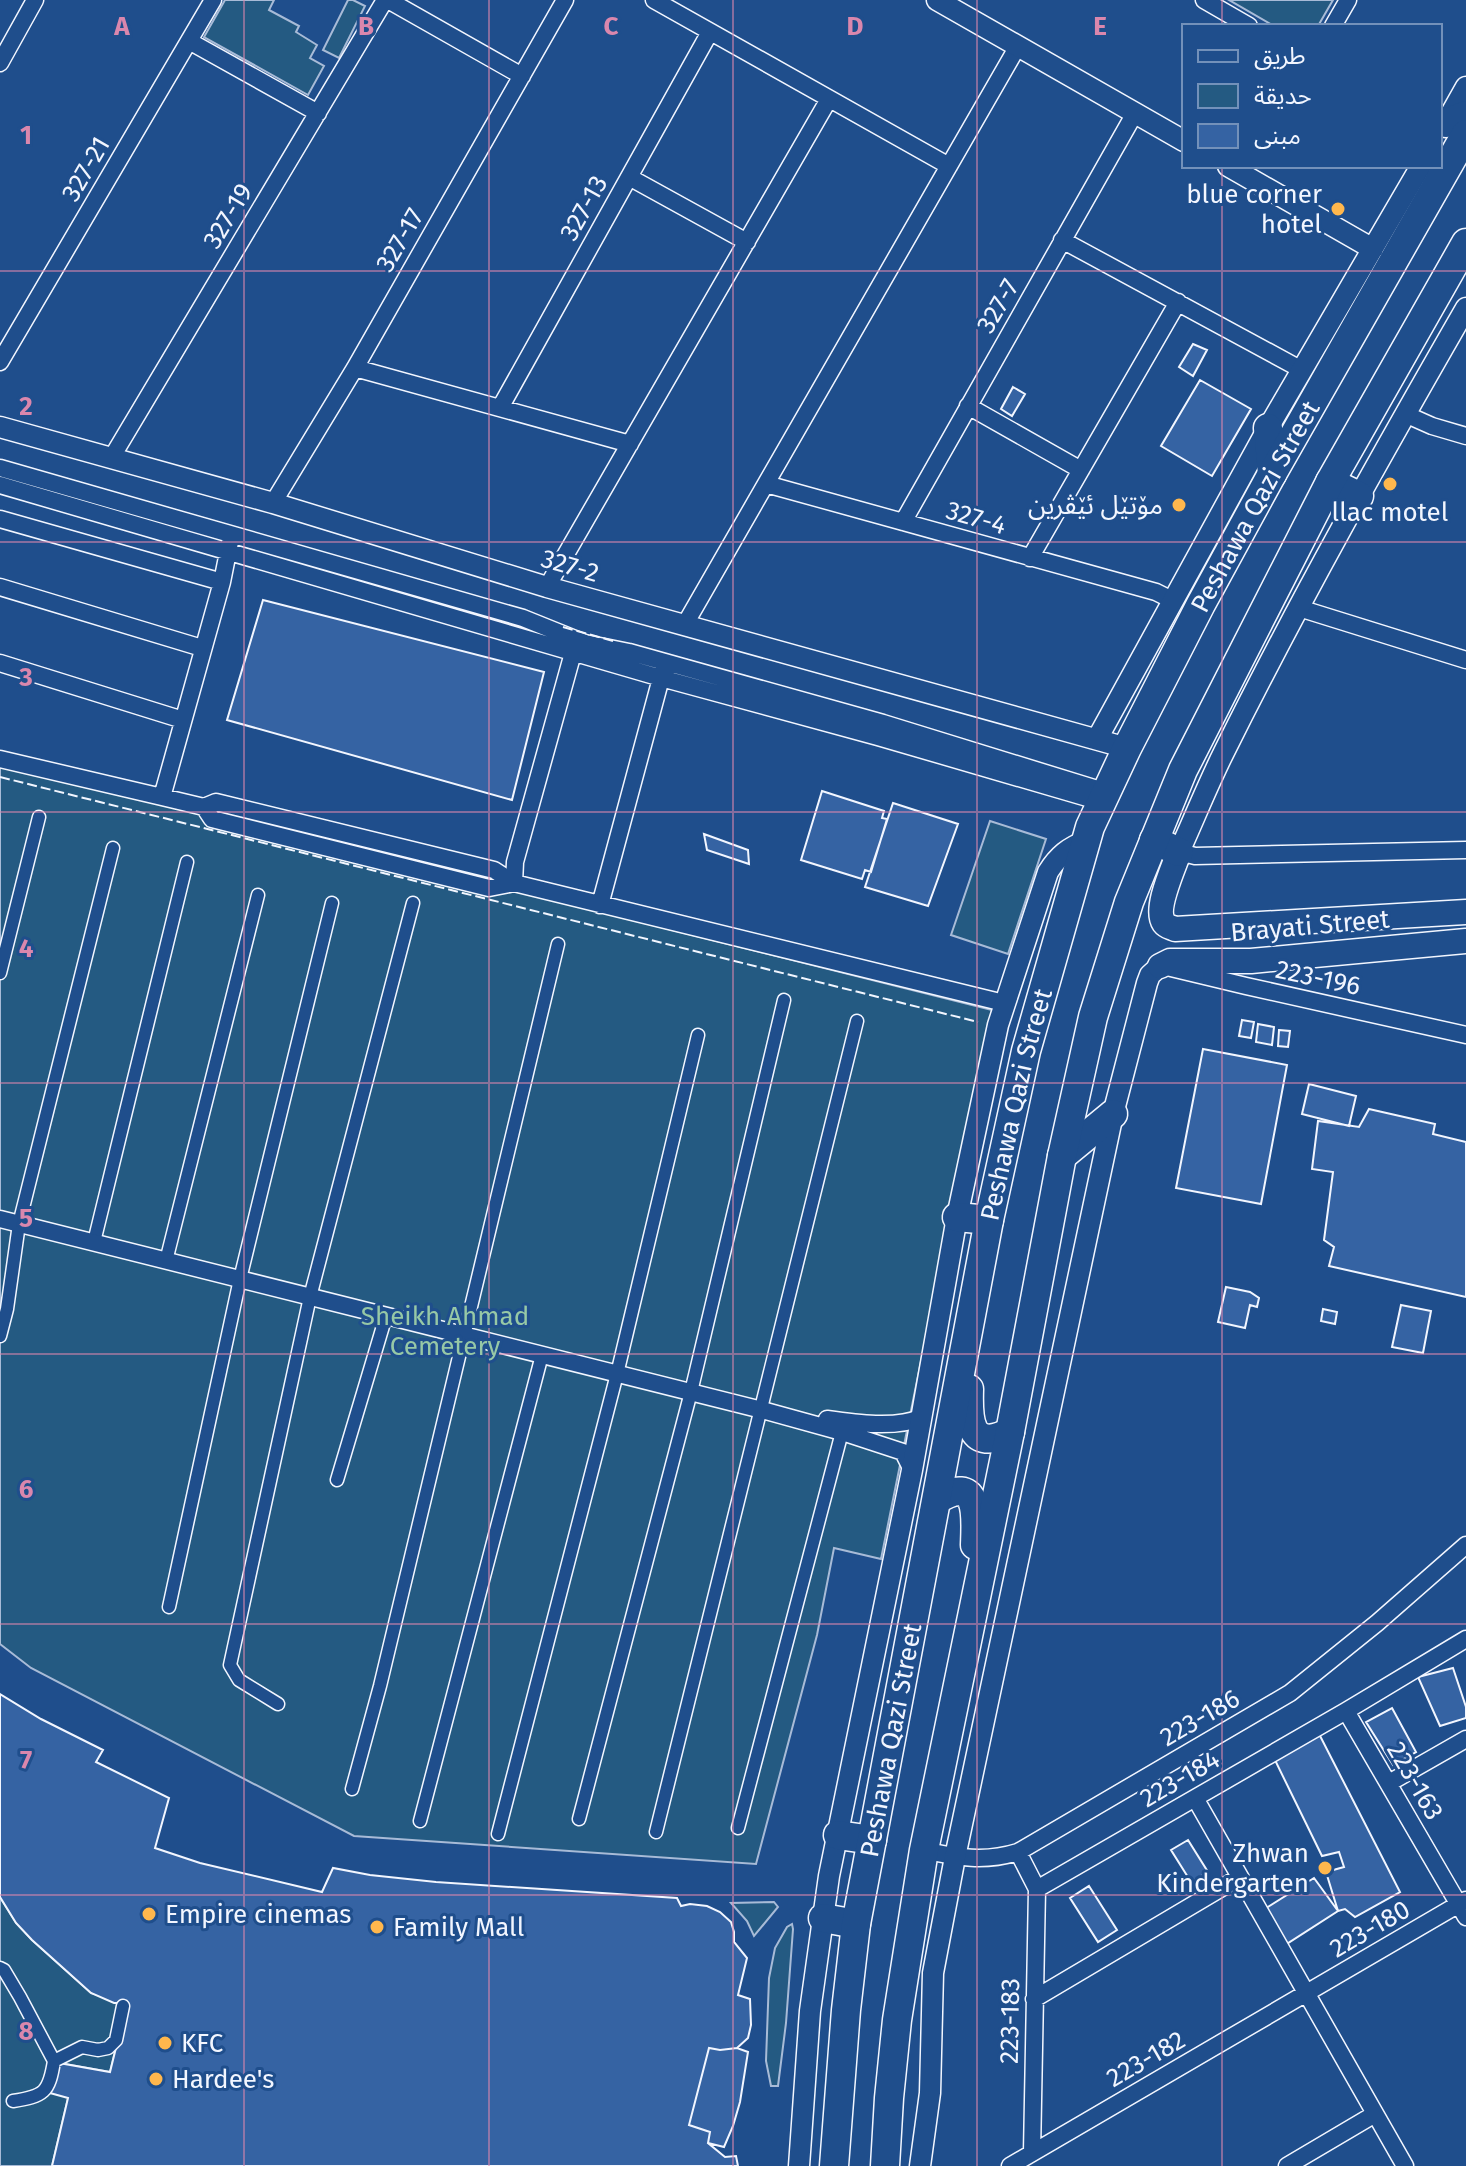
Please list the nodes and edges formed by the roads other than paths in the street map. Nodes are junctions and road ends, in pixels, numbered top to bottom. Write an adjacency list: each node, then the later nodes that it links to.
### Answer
1 (35, 0): 14 (street)
2 (213, 0): 12 (street, 327-21)
3 (386, 0): 15 (street); 18 (street, 327-19)
4 (565, 0): 15 (street, 327-17)
5 (654, 0): 11 (street)
6 (937, 0): 13 (street)
7 (1204, 0): 9 (street)
8 (1348, 0): 10 (street)
9 (1246, 24)
10 (1334, 24)
11 (710, 32): 17 (street); 27 (street, 327-13)
12 (189, 41): 18 (street); 34 (street, 327-21)
13 (1018, 46): 19 (street); 23 (street)
14 (0, 63)
15 (522, 76): 35 (street, 327-17)
16 (1466, 87): 20 (street)
17 (829, 99): 23 (street); 29 (street)
18 (318, 113): 44 (street, 327-19)
19 (1135, 113): 21 (street); 28 (street, 327-7)
20 (1454, 126): 22 (highway, Peshawa Qazi Street)
21 (1182, 140)
22 (1442, 149)
23 (949, 166): 49 (street)
24 (1420, 168): 31 (street)
25 (1432, 168): 47 (highway, Peshawa Qazi Street)
26 (1249, 171): 31 (street)
27 (629, 177): 29 (street); 38 (street, 327-13)
28 (1062, 240): 32 (street); 37 (street, 327-7)
29 (747, 242): 43 (street)
30 (1466, 243): 48 (highway, Peshawa Qazi Street)
31 (1373, 249): 36 (street)
32 (1178, 302): 36 (street); 46 (street)
33 (1466, 308): 39 (street)
34 (0, 362)
35 (355, 368): 38 (street); 52 (street, 327-17)
36 (1302, 370): 41 (street)
37 (968, 406): 46 (street); 54 (street, 327-7)
38 (500, 408): 43 (street)
39 (1405, 414): 42 (street); 51 (street)
40 (0, 427): 44 (street, 327-2)
41 (1268, 428): 47 (highway); 60 (street)
42 (1466, 436)
43 (630, 444): 59 (street)
44 (112, 457): 52 (street, 327-2)
45 (0, 468): 55 (street)
46 (1081, 470): 56 (street)
47 (1272, 474): 70 (highway, Peshawa Qazi Street)
48 (1330, 482): 51 (highway); 75 (highway, Peshawa Qazi Street)
49 (766, 484): 54 (street, 327-4); 62 (street)
50 (0, 485): 55 (street)
51 (1359, 496): 61 (street)
52 (273, 503): 59 (street, 327-2)
53 (0, 519): 57 (street)
54 (903, 522): 56 (street, 327-4)
55 (230, 542): 57 (street); 63 (street)
56 (1030, 558): 60 (street, 327-4)
57 (222, 582): 64 (street)
58 (0, 587): 64 (street)
59 (547, 587): 62 (street, 327-2)
60 (1172, 600): 69 (street)
61 (1299, 608): 65 (street); 79 (street)
62 (684, 626): 69 (street, 327-2)
63 (575, 646): 67 (street); 81 (street)
64 (202, 648): 68 (street)
65 (1466, 660)
66 (0, 663): 68 (street)
67 (663, 670): 73 (street); 85 (street)
68 (183, 720): 72 (street)
69 (1097, 739): 70 (street, 327-2)
70 (1127, 748): 73 (highway, Peshawa Qazi Street)
71 (0, 759): 72 (street)
72 (162, 797): 81 (street)
73 (1104, 797): 76 (highway, Peshawa Qazi Street)
74 (39, 817): 90 (street)
75 (1154, 840): 79 (highway); 97 (highway, Peshawa Qazi Street)
76 (1086, 841): 92 (street); 100 (highway, Peshawa Qazi Street)
77 (113, 848): 101 (street)
78 (1466, 850): 79 (street)
79 (1179, 852): 86 (main road, Brayati Street)
80 (187, 862): 102 (street)
81 (514, 883): 85 (street)
82 (258, 895): 103 (street)
83 (332, 903): 104 (street)
84 (413, 903): 105 (street)
85 (600, 905): 92 (street)
86 (1458, 912): 87 (main road)
87 (1462, 941): 89 (main road, Brayati Street)
88 (558, 944): 109 (street)
89 (1160, 966): 95 (street, 223-196); 96 (street)
90 (0, 973)
91 (784, 1000): 113 (street)
92 (1004, 1003): 98 (street)
93 (857, 1021): 114 (street)
94 (698, 1035): 112 (street)
95 (1466, 1035)
96 (1113, 1114): 97 (highway); 140 (street)
97 (1062, 1156): 117 (highway, Peshawa Qazi Street)
98 (957, 1217): 100 (highway); 115 (street)
99 (0, 1219): 101 (street)
100 (989, 1220): 108 (highway, Peshawa Qazi Street)
101 (19, 1224): 102 (street); 106 (street)
102 (94, 1242): 103 (street)
103 (166, 1261): 104 (street)
104 (240, 1279): 105 (street); 122 (street)
105 (310, 1297): 107 (street); 125 (street)
106 (3, 1308): 110 (street)
107 (386, 1316): 109 (street); 119 (street)
108 (969, 1333): 117 (highway); 120 (highway, Peshawa Qazi Street)
109 (463, 1335): 111 (street); 129 (street)
110 (0, 1336)
111 (542, 1355): 112 (street); 132 (street)
112 (617, 1374): 113 (street); 135 (street)
113 (691, 1392): 114 (street); 131 (street)
114 (762, 1410): 115 (street); 116 (street); 134 (street)
115 (922, 1417): 118 (street)
116 (842, 1432): 118 (street); 133 (street)
117 (1010, 1432): 123 (highway, Peshawa Qazi Street)
118 (912, 1470): 136 (street)
119 (337, 1480)
120 (938, 1499): 123 (highway); 137 (highway, Peshawa Qazi Street)
121 (1466, 1545): 139 (street, 223-186)
122 (169, 1607)
123 (973, 1618): 138 (highway, Peshawa Qazi Street)
124 (1466, 1639): 126 (street, 223-184)
125 (278, 1704)
126 (1346, 1711): 128 (street, 223-163); 130 (street, 223-184)
127 (1466, 1739): 128 (street)
128 (1389, 1783): 143 (street, 223-163)
129 (352, 1789)
130 (1195, 1798): 141 (street); 142 (street, 223-184)
131 (579, 1819)
132 (420, 1821)
133 (738, 1828)
134 (656, 1832)
135 (498, 1834)
136 (838, 1835): 137 (highway); 144 (street)
137 (872, 1840): 145 (highway, Peshawa Qazi Street)
138 (924, 1850): 140 (street, 223-186); 156 (highway, Peshawa Qazi Street)
139 (1018, 1852): 140 (street, 223-186); 142 (street)
140 (955, 1857): 157 (street)
141 (1240, 1877): 147 (street); 148 (street)
142 (1037, 1889): 148 (street, 223-183)
143 (1464, 1907): 147 (street, 223-180)
144 (823, 1918): 145 (highway); 154 (street)
145 (856, 1924): 155 (highway, Peshawa Qazi Street)
146 (0, 1968): 150 (street)
147 (1307, 1994): 152 (street); 153 (street, 223-182)
148 (1034, 1999): 153 (street, 223-183)
149 (123, 2006): 150 (street)
150 (54, 2061): 151 (street)
151 (13, 2101)
152 (1375, 2114): 159 (street); 160 (street)
153 (1032, 2153): 158 (street, 223-182)
154 (799, 2166)
155 (834, 2166)
156 (885, 2166)
157 (920, 2166)
158 (1010, 2166)
159 (1287, 2166)
160 (1405, 2166)

